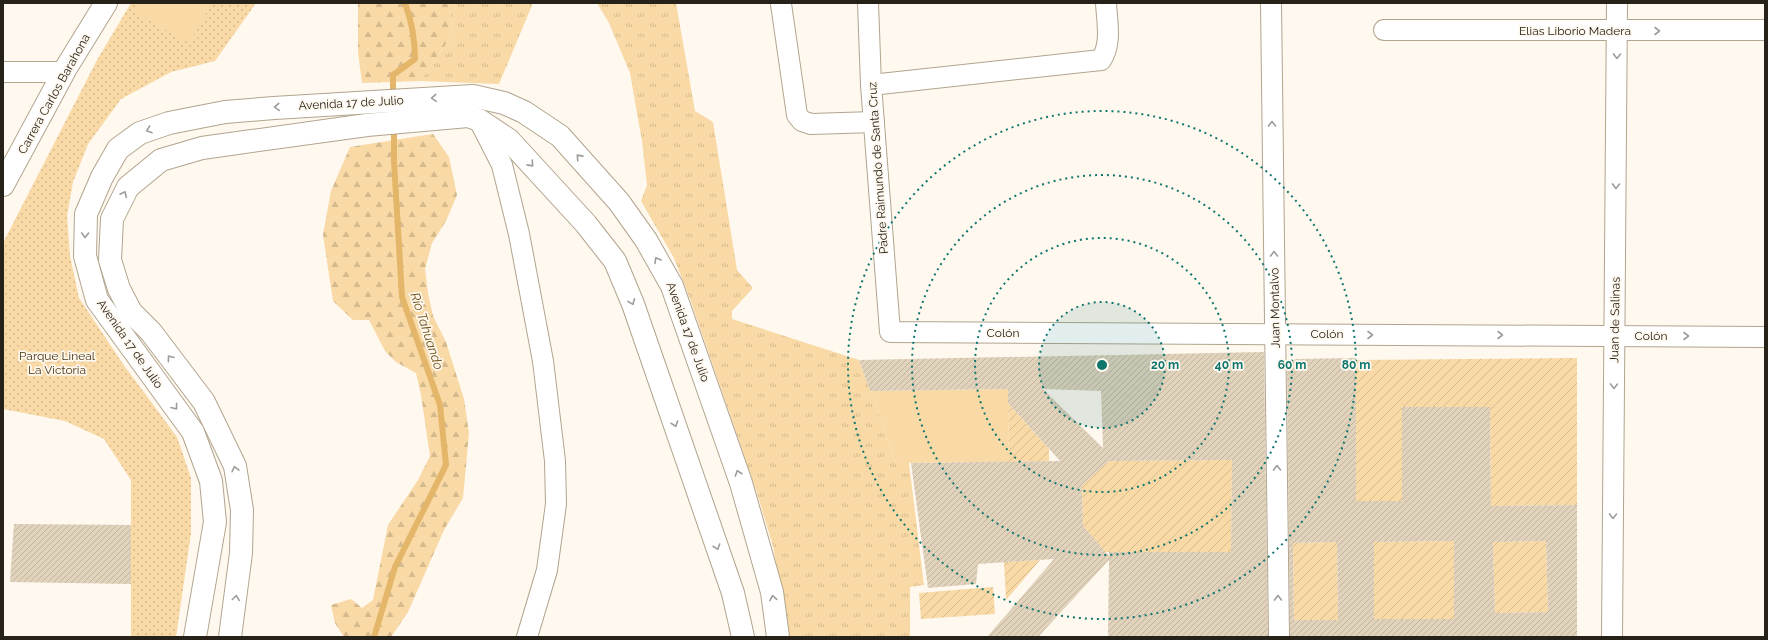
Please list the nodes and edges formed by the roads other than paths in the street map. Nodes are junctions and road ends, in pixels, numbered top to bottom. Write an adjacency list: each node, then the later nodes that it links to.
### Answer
1 (106, 3): 11 (main road, Carrera Carlos Barahona)
2 (868, 3): 12 (street, Padre Raimundo de Santa Cruz)
3 (1106, 3): 12 (street)
4 (1271, 3): 19 (street, Juan Montalvo, one-way to 4)
5 (1617, 3): 9 (street, Juan de Salinas)
6 (781, 4): 14 (street)
7 (1384, 30): 9 (street, Elias Liborio Madera)
8 (1765, 30): 9 (street, Elias Liborio Madera, one-way to 8)
9 (1618, 31): 20 (street, Juan de Salinas, one-way to 20)
10 (3, 72): 11 (street)
11 (64, 72): 17 (main road, Carrera Carlos Barahona)
12 (871, 85): 14 (street, Padre Raimundo de Santa Cruz)
13 (473, 111): 15 (main road); 16 (street); 22 (main road, Avenida 17 de Julio, one-way to 22); 23 (main road, Avenida 17 de Julio, one-way to 13); 26 (main road, Avenida 17 de Julio, one-way to 13)
14 (874, 122): 18 (street, Padre Raimundo de Santa Cruz)
15 (509, 140): 16 (street); 25 (main road, one-way to 25)
16 (502, 166): 24 (street)
17 (3, 185)
18 (890, 332): 19 (street, Colón)
19 (1275, 334): 20 (street, Colón, one-way to 20); 27 (street, Juan Montalvo, one-way to 19)
20 (1615, 336): 21 (street, Colón, one-way to 21); 28 (street, Juan de Salinas, one-way to 28)
21 (1765, 337)
22 (196, 637)
23 (230, 637)
24 (527, 637)
25 (743, 637)
26 (778, 637)
27 (1279, 637)
28 (1612, 637)

